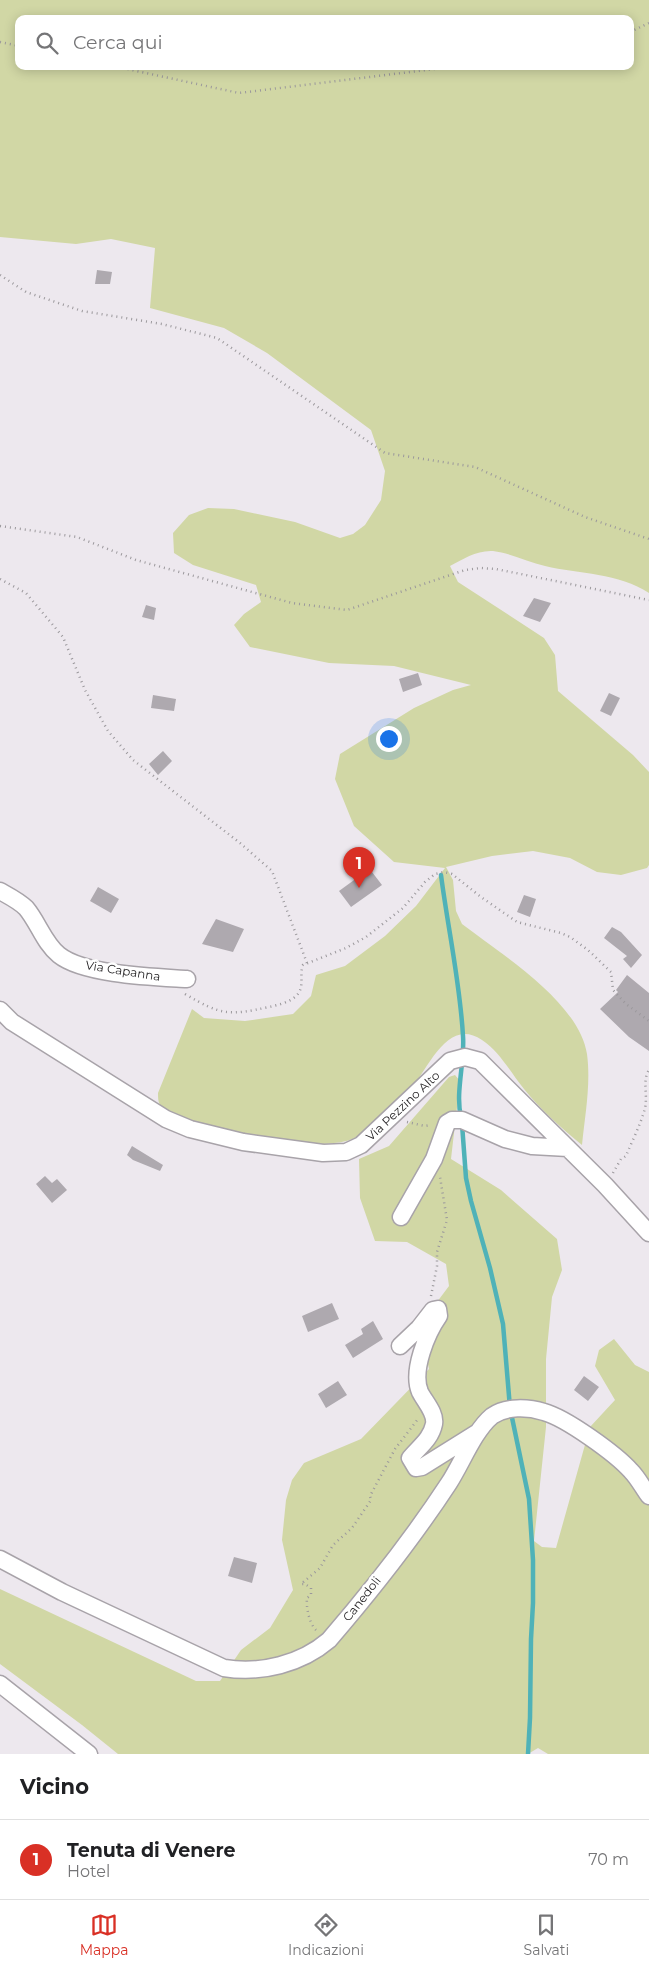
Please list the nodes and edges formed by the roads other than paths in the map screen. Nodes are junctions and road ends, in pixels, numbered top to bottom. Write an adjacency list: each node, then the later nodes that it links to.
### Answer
1 (0, 892): 2 (street, Via Capanna)
2 (187, 979)
3 (0, 1010): 4 (street, Via Pezzino Alto)
4 (568, 1148): 5 (street); 6 (street, Via Pezzino Alto)
5 (401, 1217)
6 (649, 1233)
7 (400, 1346): 8 (street)
8 (480, 1431): 9 (street, Canedoli); 10 (street, Canedoli)
9 (649, 1496)
10 (0, 1559)
11 (0, 1684): 12 (street)
12 (89, 1754)

